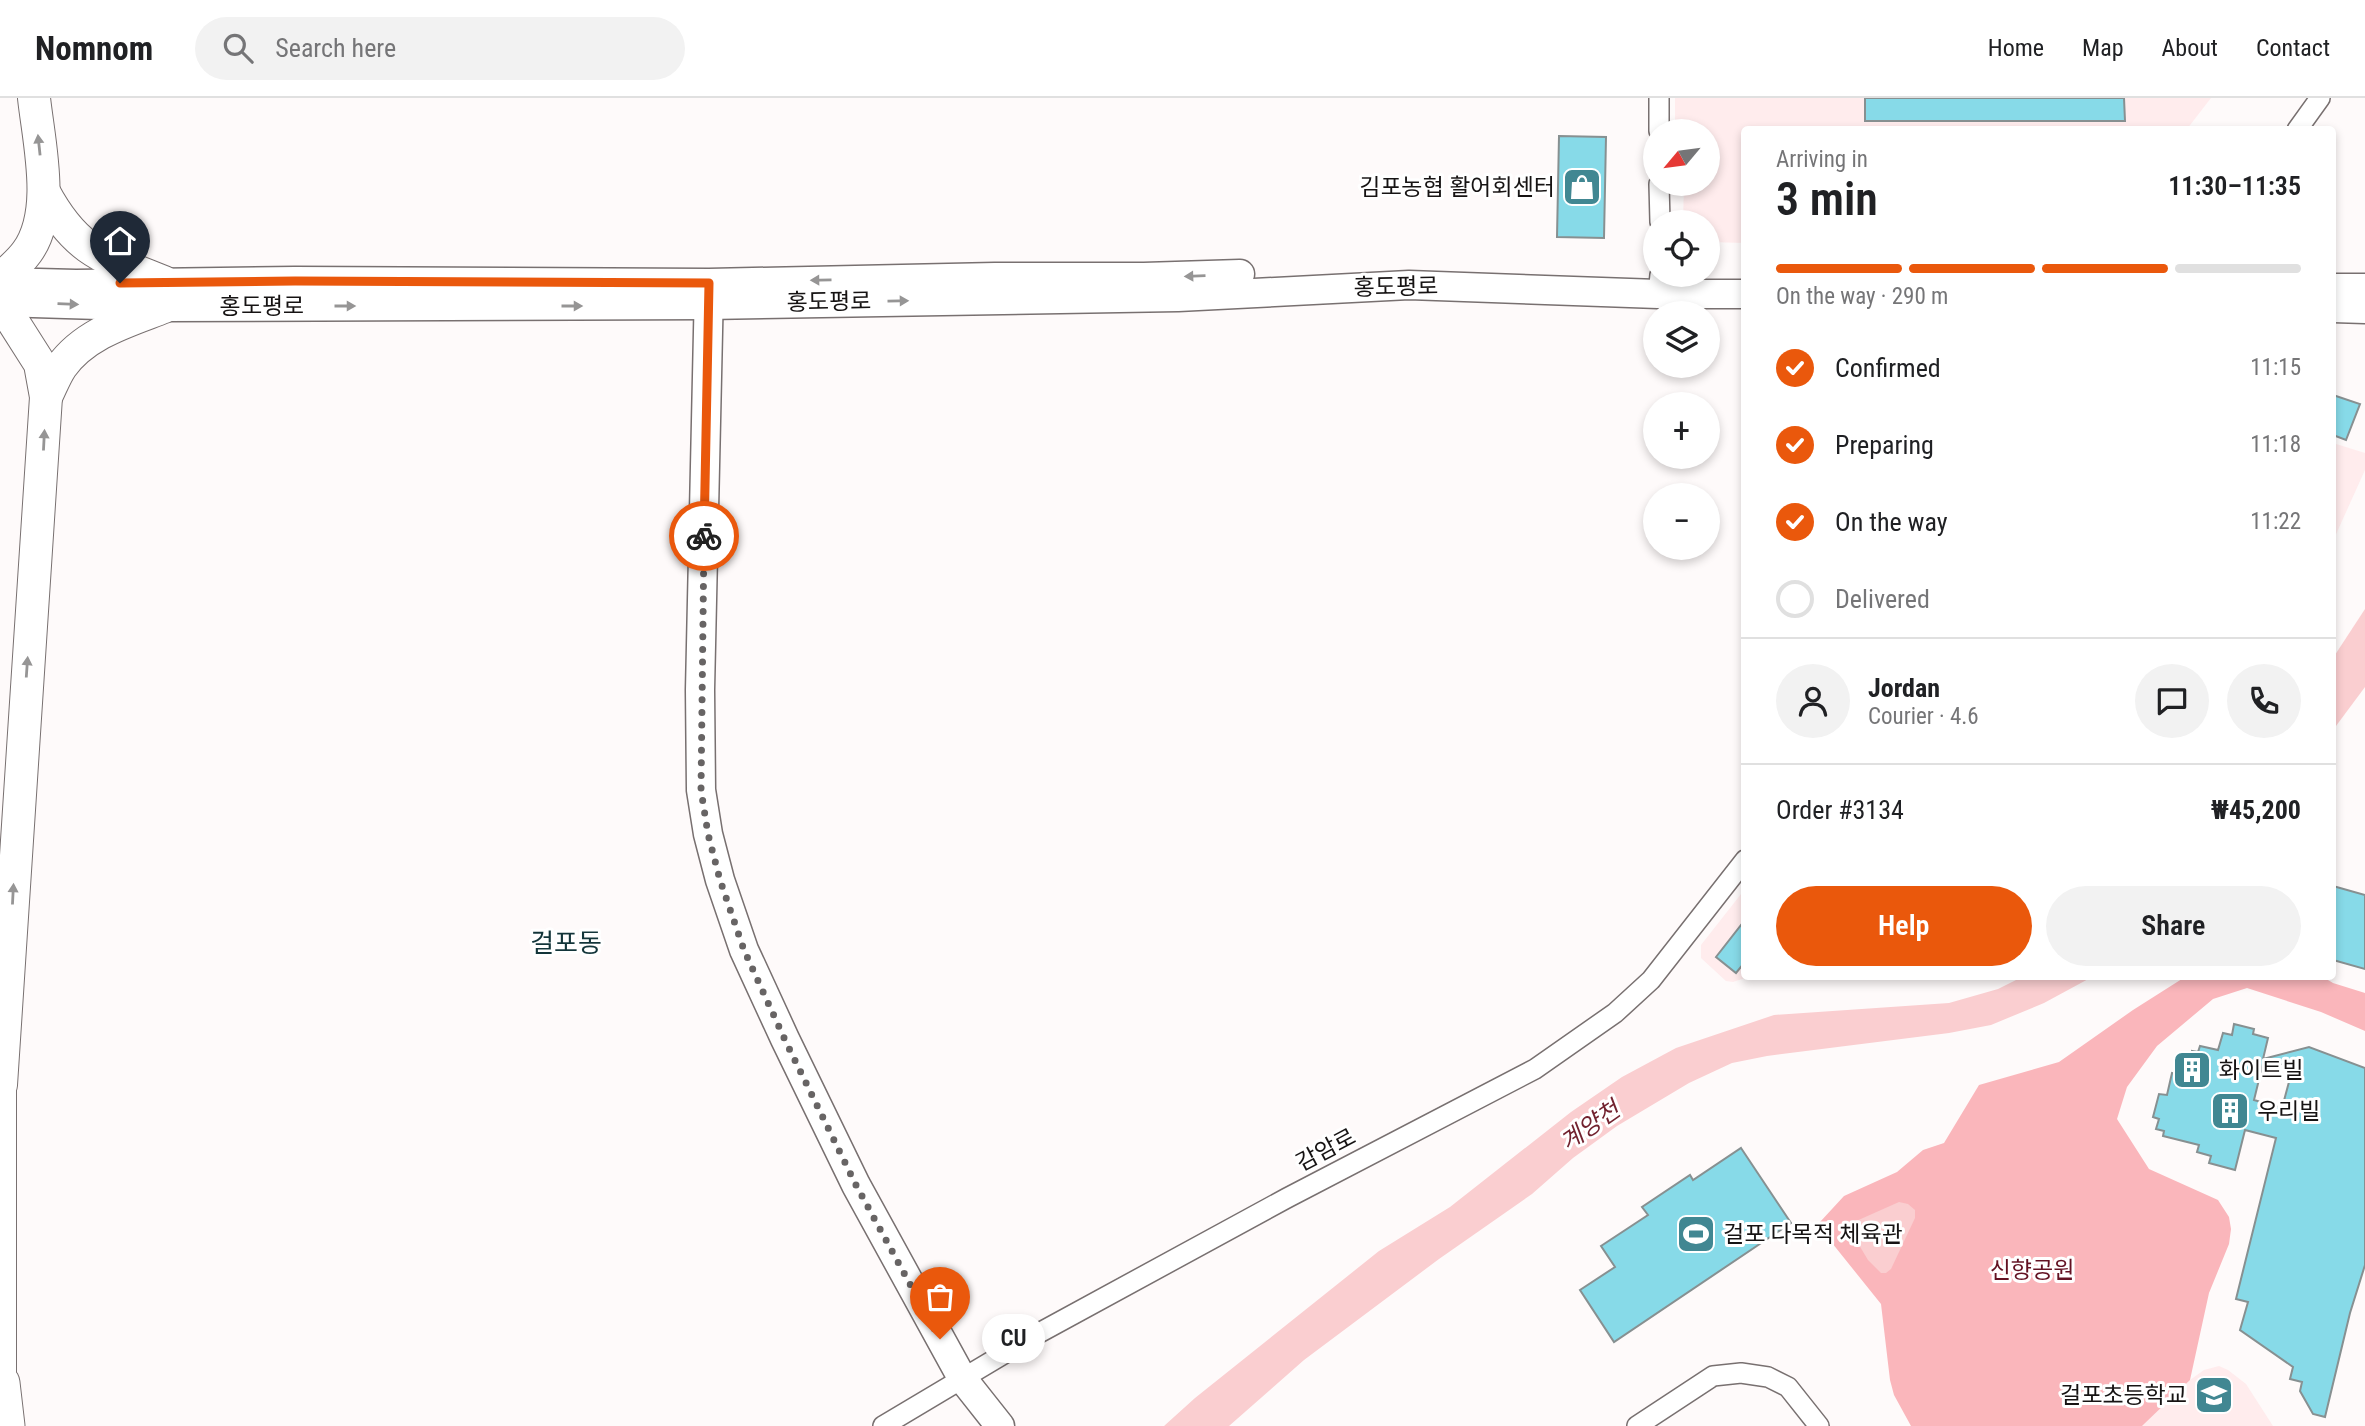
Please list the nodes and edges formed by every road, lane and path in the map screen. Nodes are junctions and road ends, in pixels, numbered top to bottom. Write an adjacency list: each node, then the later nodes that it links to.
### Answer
1 (34, 98): 6 (main road, one-way to 1)
2 (1659, 98): 4 (street)
3 (2320, 98): 5 (street)
4 (1659, 119)
5 (2300, 126)
6 (44, 192): 13 (main road); 15 (main road)
7 (1741, 276): 8 (street, 홍도평로)
8 (1720, 277)
9 (1643, 278): 16 (street, 홍도평로)
10 (1705, 287): 14 (street, 홍도평로)
11 (2336, 288): 12 (street)
12 (2365, 288)
13 (0, 293): 15 (street, 홍도평로); 19 (main road)
14 (1741, 293)
15 (164, 294): 16 (street, 홍도평로); 19 (main road)
16 (708, 294): 22 (street)
17 (2336, 308): 18 (street)
18 (2365, 309)
19 (46, 397): 21 (main road, one-way to 19)
20 (1741, 865): 22 (street, 감암로)
21 (1, 1071): 23 (main road)
22 (962, 1378): 25 (street, 감암로); 26 (street)
23 (0, 1386): 24 (highway)
24 (6, 1426)
25 (883, 1426)
26 (1000, 1426)
27 (1637, 1426): 28 (street)
28 (1819, 1426)

